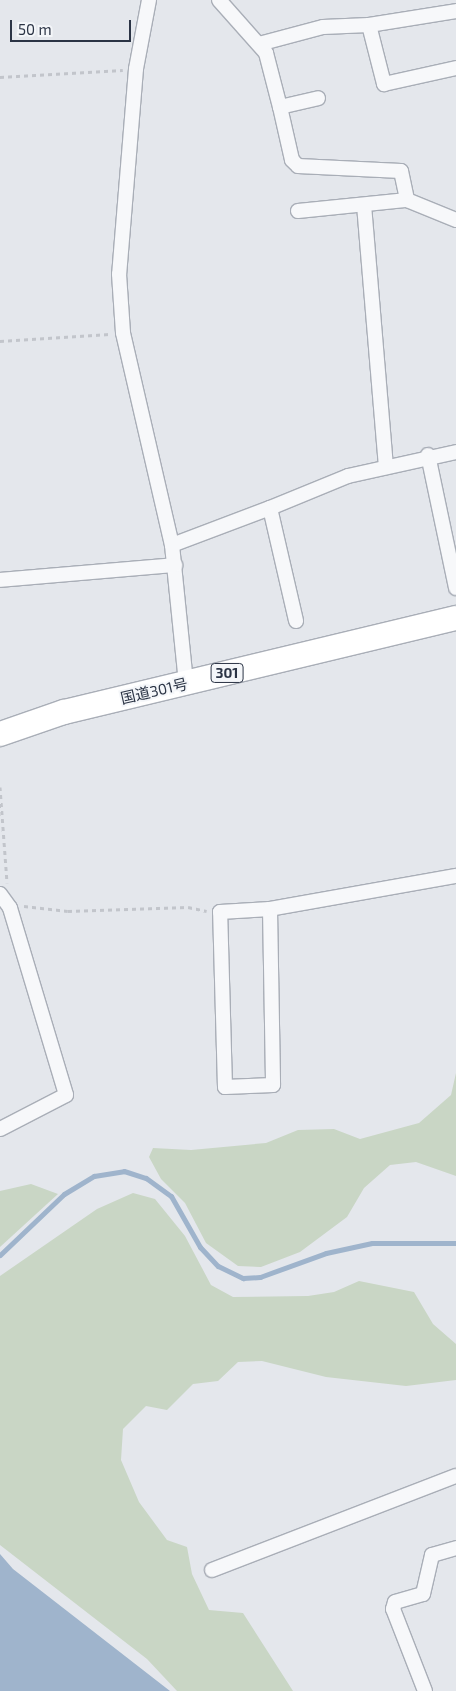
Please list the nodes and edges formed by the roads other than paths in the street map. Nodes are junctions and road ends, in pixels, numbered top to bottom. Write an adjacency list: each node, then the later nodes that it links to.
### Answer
1 (149, 0): 17 (street)
2 (219, 0): 5 (street)
3 (456, 11): 4 (street)
4 (369, 25): 5 (street); 6 (street)
5 (259, 44): 8 (street)
6 (456, 68)
7 (318, 98): 8 (street)
8 (280, 106): 9 (street)
9 (407, 200): 10 (street); 12 (street)
10 (364, 205): 11 (street); 15 (street)
11 (298, 211)
12 (456, 220)
13 (456, 452): 14 (street)
14 (428, 455): 15 (street); 20 (street)
15 (386, 466): 16 (street)
16 (270, 508): 17 (street); 22 (street)
17 (172, 545): 18 (street)
18 (175, 565): 19 (street); 23 (street)
19 (0, 580)
20 (456, 588)
21 (456, 618): 23 (highway, 国道301号 / 301)
22 (296, 621)
23 (186, 683): 24 (highway, 国道301号 / 301)
24 (0, 734)
25 (456, 876): 27 (street)
26 (3, 898): 28 (street)
27 (270, 909): 27 (street)
28 (0, 1129)
29 (456, 1476): 31 (street)
30 (456, 1548): 32 (street)
31 (212, 1570)
32 (425, 1691)

